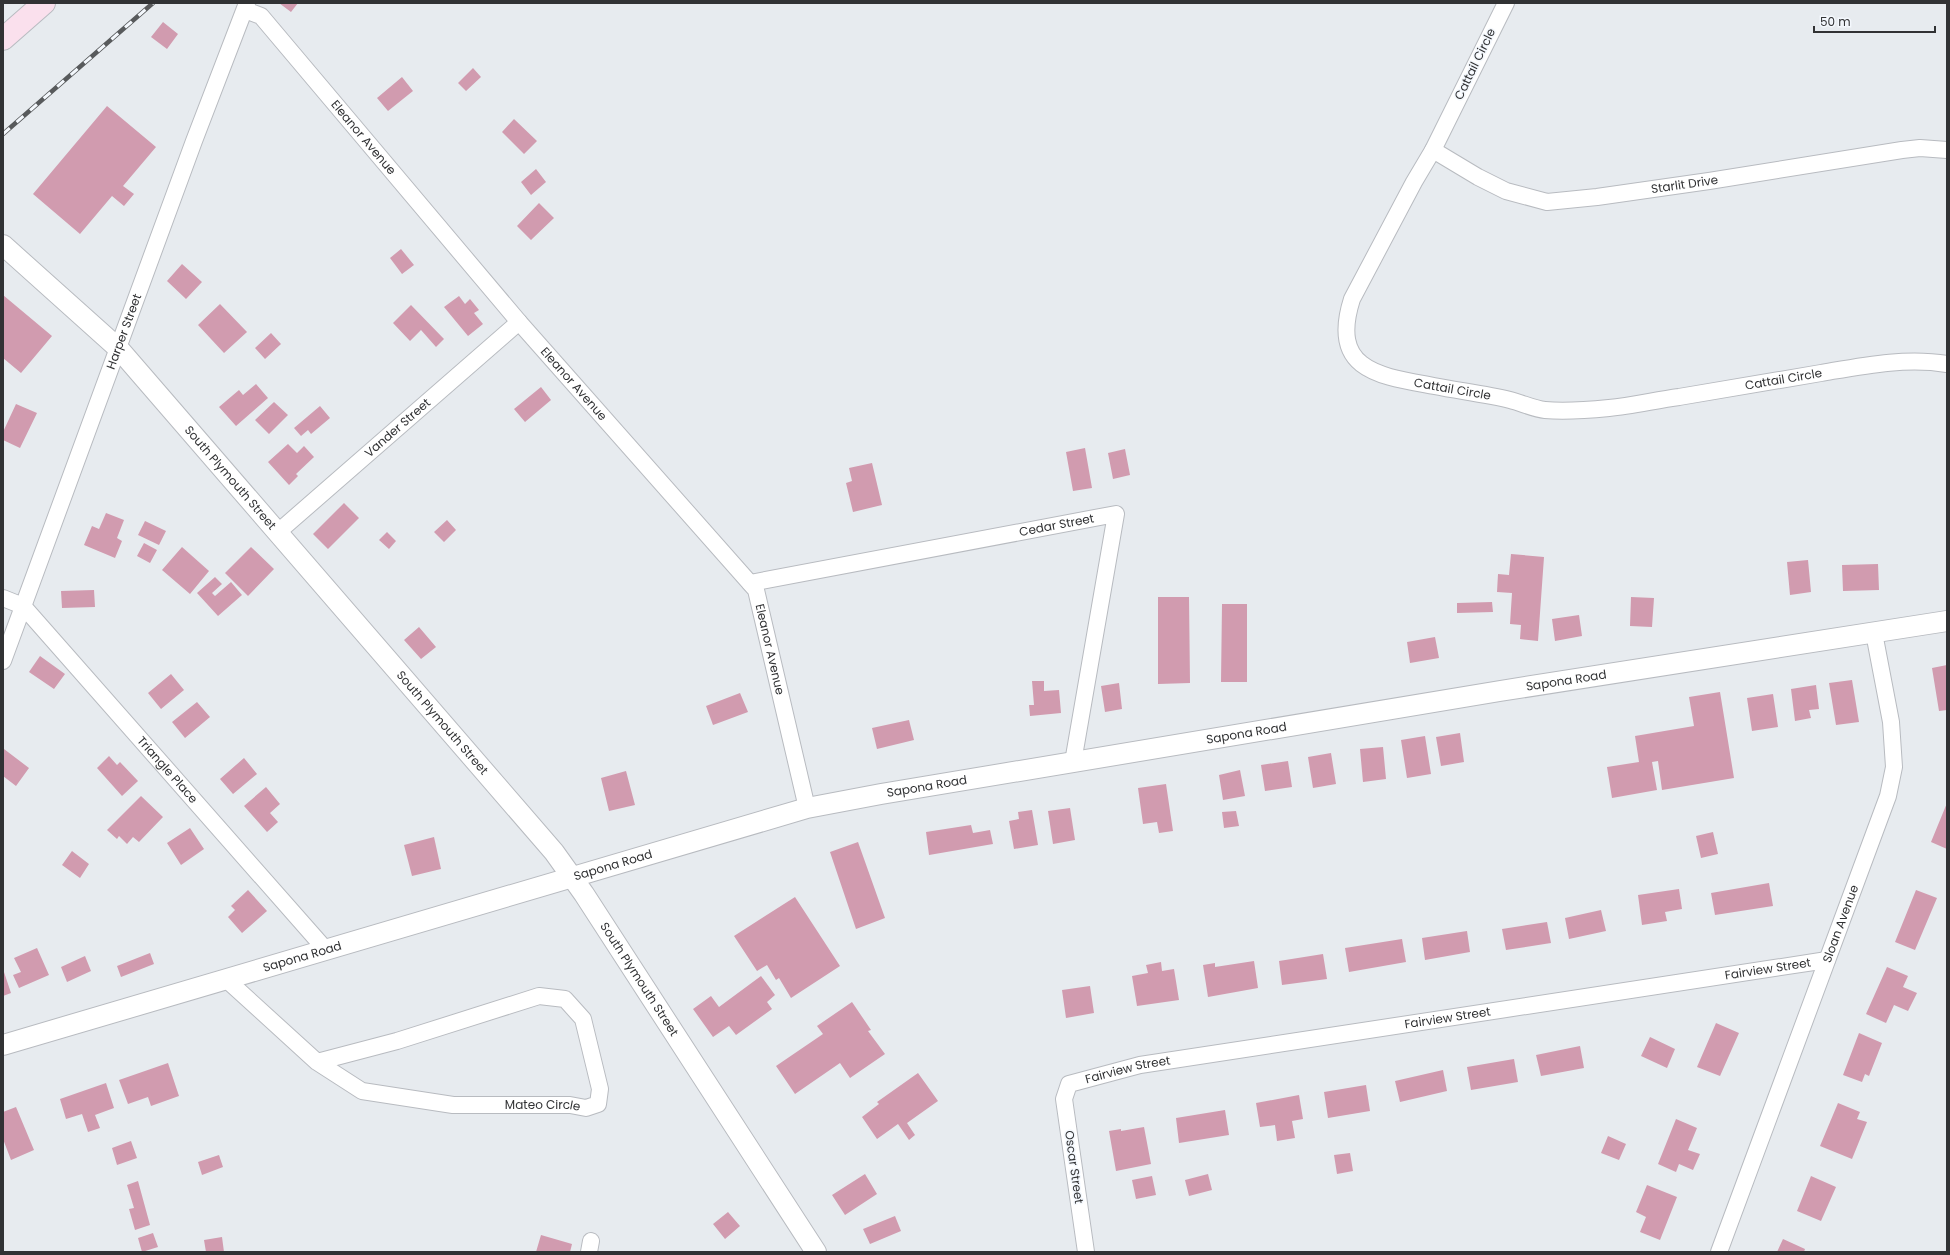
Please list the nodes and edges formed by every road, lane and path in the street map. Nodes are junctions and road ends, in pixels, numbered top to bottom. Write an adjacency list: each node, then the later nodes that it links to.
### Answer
1 (44, 3): 4 (main road)
2 (1506, 3): 5 (street, Cattail Circle)
3 (246, 7): 8 (street, Eleanor Avenue); 9 (street, Harper Street)
4 (3, 39)
5 (1433, 150): 6 (street, Starlit Drive); 10 (street, Cattail Circle)
6 (1947, 150)
7 (3, 245): 9 (street, South Plymouth Street)
8 (519, 322): 11 (street, Vander Street); 12 (street, Eleanor Avenue)
9 (118, 349): 11 (street, South Plymouth Street); 14 (street, Harper Street)
10 (1947, 364)
11 (277, 533): 20 (street, South Plymouth Street)
12 (750, 583): 18 (street, Cedar Street); 19 (street, Eleanor Avenue)
13 (3, 598): 14 (street, Triangle Place)
14 (23, 606): 17 (street, Harper Street); 21 (street, Triangle Place)
15 (1947, 621): 16 (street, Sapona Road)
16 (1874, 633): 18 (street, Sapona Road); 22 (street, Sloan Avenue)
17 (3, 661)
18 (1073, 762): 19 (street, Sapona Road)
19 (807, 808): 20 (street, Sapona Road)
20 (572, 877): 21 (street, Sapona Road); 27 (street, South Plymouth Street)
21 (326, 950): 23 (street, Sapona Road)
22 (1827, 960): 26 (street, Fairview Street); 29 (street, Sloan Avenue)
23 (227, 980): 24 (street, Sapona Road); 25 (street, Mateo Circle)
24 (3, 1045)
25 (317, 1062): 25 (street, Mateo Circle)
26 (1069, 1084): 28 (street, Oscar Street)
27 (816, 1252)
28 (1086, 1252)
29 (1719, 1252)

